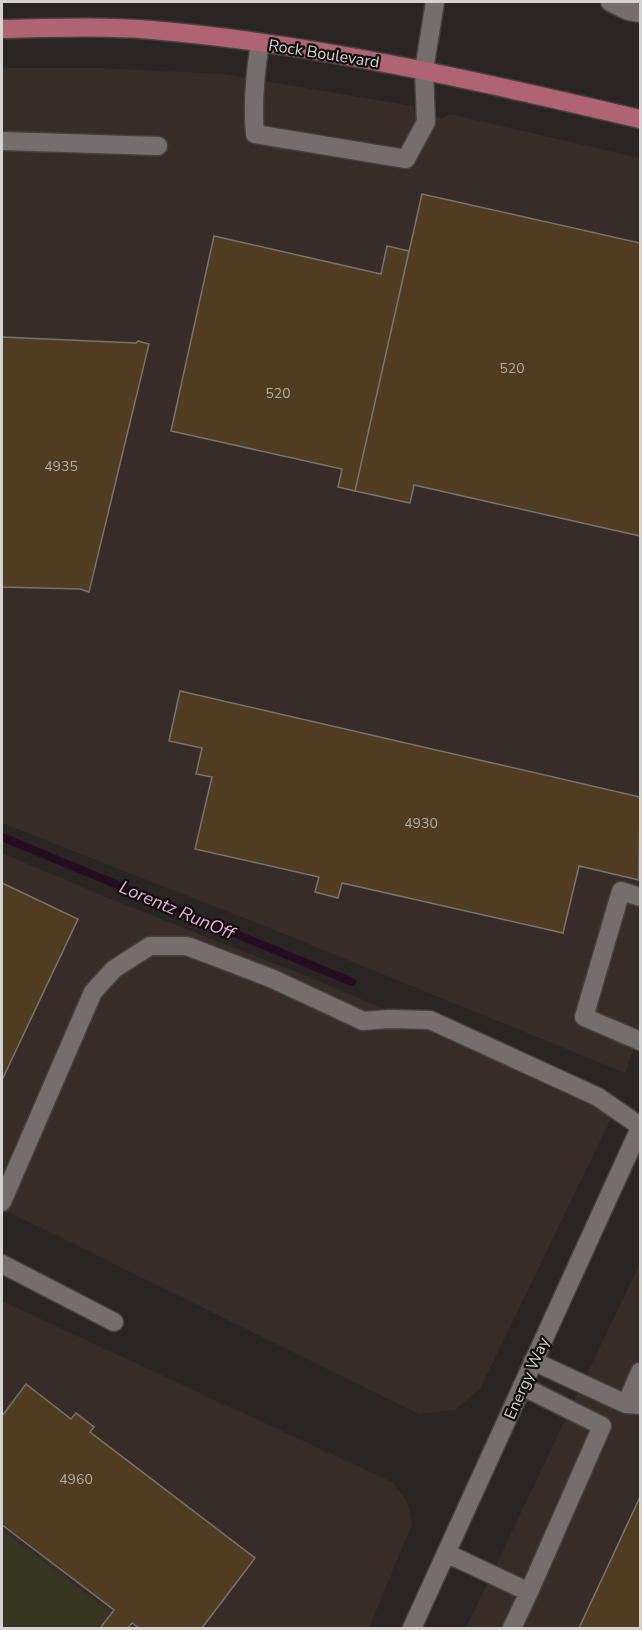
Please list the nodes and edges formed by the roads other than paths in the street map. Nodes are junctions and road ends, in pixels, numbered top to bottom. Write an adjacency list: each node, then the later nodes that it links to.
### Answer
1 (435, 2): 6 (street)
2 (610, 2): 3 (street)
3 (640, 14)
4 (2, 29): 5 (main road, Rock Boulevard)
5 (260, 43): 6 (main road, Rock Boulevard); 6 (street)
6 (424, 70): 7 (main road, Rock Boulevard)
7 (640, 119)
8 (2, 141): 9 (street)
9 (158, 146)
10 (640, 897): 11 (street)
11 (640, 1041)
12 (640, 1127): 13 (street); 16 (street, Energy Way)
13 (2, 1202)
14 (2, 1264): 15 (street)
15 (114, 1322)
16 (533, 1361): 18 (street, Energy Way); 19 (street)
17 (640, 1372): 19 (street)
18 (522, 1386): 20 (street, Energy Way); 21 (street)
19 (633, 1405)
20 (446, 1554): 21 (street); 22 (street, Energy Way)
21 (529, 1592): 23 (street)
22 (412, 1629)
23 (512, 1629)

